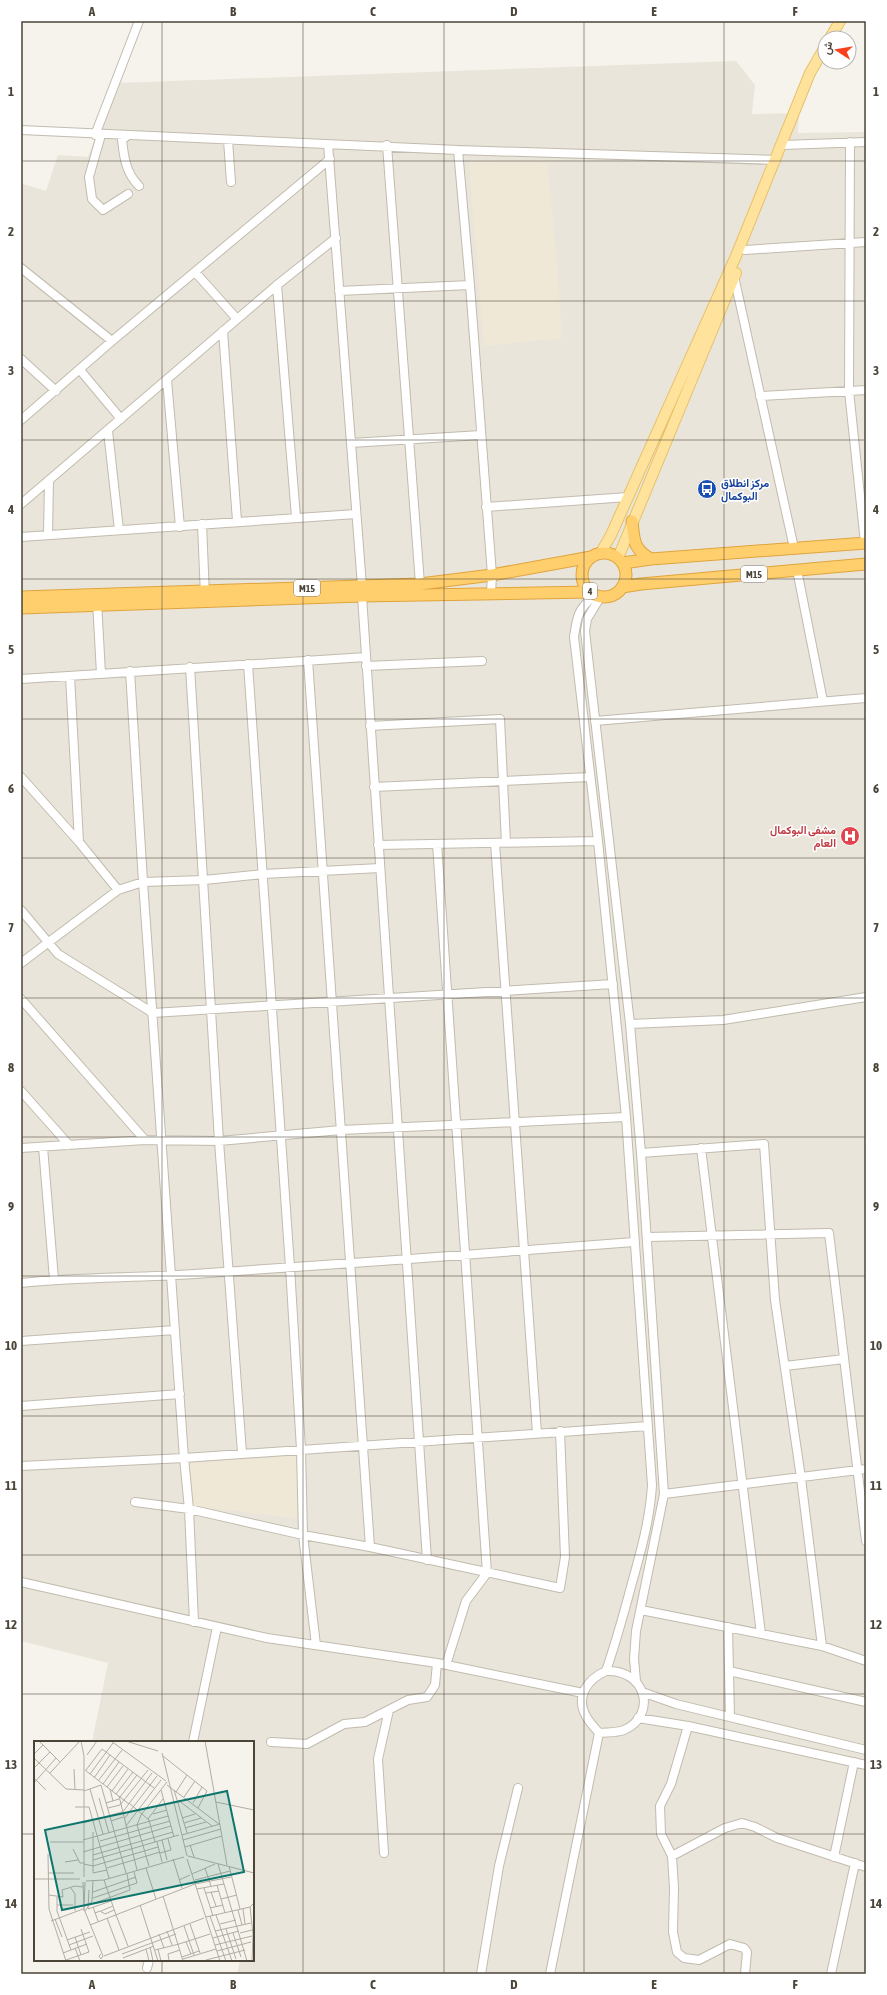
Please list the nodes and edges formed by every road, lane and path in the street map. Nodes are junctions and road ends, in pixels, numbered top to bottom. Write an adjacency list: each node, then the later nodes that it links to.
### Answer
1 (140, 21): 6 (street)
2 (840, 21): 3 (main road)
3 (835, 30)
4 (817, 61): 12 (main road)
5 (21, 130): 6 (street)
6 (98, 135): 7 (street); 19 (street)
7 (126, 136): 8 (street); 18 (street)
8 (228, 140): 11 (street); 17 (street)
9 (850, 142): 10 (street); 12 (street); 22 (street)
10 (866, 142)
11 (328, 144): 13 (street); 15 (street)
12 (782, 145): 16 (main road)
13 (387, 146): 14 (street); 29 (street)
14 (458, 150): 16 (street); 28 (street)
15 (330, 159): 20 (street); 25 (street)
16 (776, 160): 23 (main road)
17 (231, 182)
18 (139, 186)
19 (128, 194)
20 (336, 238): 27 (street); 30 (street)
21 (866, 242): 22 (street)
22 (850, 243): 23 (street); 39 (street)
23 (741, 255): 26 (main road); 48 (main road)
24 (21, 268): 33 (street)
25 (195, 272): 31 (street); 33 (street)
26 (734, 276): 40 (street); 49 (main road)
27 (277, 284): 31 (street); 54 (street)
28 (470, 285): 29 (street); 44 (street)
29 (397, 289): 30 (street); 45 (street)
30 (339, 292): 46 (street)
31 (237, 319): 32 (street)
32 (223, 331): 36 (street); 55 (street)
33 (112, 341): 35 (street)
34 (21, 359): 38 (street)
35 (80, 370): 38 (street); 41 (street)
36 (167, 380): 41 (street); 58 (street)
37 (866, 390): 39 (street)
38 (56, 391): 42 (street)
39 (849, 391): 40 (street); 62 (street)
40 (760, 396): 63 (street)
41 (121, 419): 43 (street)
42 (21, 420)
43 (108, 430): 47 (street); 59 (street)
44 (481, 435): 45 (street); 52 (street)
45 (409, 439): 46 (street); 70 (street)
46 (351, 442): 53 (street)
47 (49, 480): 51 (street); 60 (street)
48 (634, 485): 49 (main road); 50 (main road)
49 (645, 490): 56 (main road)
50 (628, 497): 52 (street); 64 (main road)
51 (21, 504)
52 (486, 507): 69 (street)
53 (356, 514): 54 (street); 73 (street)
54 (296, 517): 55 (street)
55 (237, 521): 57 (street)
56 (632, 521): 65 (highway); 66 (main road)
57 (202, 524): 58 (street); 76 (street)
58 (180, 527): 59 (street)
59 (119, 530): 60 (street)
60 (48, 535): 61 (street)
61 (21, 537)
62 (865, 543): 63 (highway, M15)
63 (794, 548): 65 (highway, M15)
64 (595, 556): 66 (highway); 69 (highway, M15); 75 (highway, 4)
65 (651, 559): 66 (highway)
66 (620, 561): 72 (highway)
67 (866, 564): 68 (highway, M15)
68 (797, 570): 71 (highway, M15); 91 (street)
69 (492, 575): 70 (highway, M15); 74 (street)
70 (420, 584): 73 (highway, M15)
71 (641, 584): 72 (highway, 4)
72 (622, 587): 75 (highway, 4)
73 (362, 591): 74 (highway, M15); 76 (highway, M15); 80 (street)
74 (491, 593): 75 (highway, M15)
75 (595, 594): 92 (street); 95 (street)
76 (205, 596): 78 (highway, M15)
77 (21, 597): 78 (highway, M15)
78 (96, 600): 79 (highway, M15); 87 (street)
79 (21, 608)
80 (366, 657): 81 (street); 84 (street)
81 (308, 660): 83 (street); 105 (street)
82 (482, 662): 84 (street)
83 (248, 664): 85 (street); 106 (street)
84 (366, 666): 93 (street)
85 (190, 667): 86 (street); 107 (street)
86 (130, 671): 87 (street); 108 (street)
87 (101, 674): 88 (street)
88 (70, 676): 89 (street); 99 (street)
89 (21, 679)
90 (866, 698): 91 (street)
91 (823, 701): 92 (street)
92 (595, 721): 123 (street)
93 (370, 726): 96 (street); 97 (street)
94 (21, 777): 99 (street)
95 (590, 777): 96 (street); 98 (street)
96 (503, 782): 97 (street); 101 (street)
97 (374, 787): 103 (street)
98 (598, 841): 101 (street); 113 (street)
99 (79, 842): 109 (street)
100 (495, 843): 101 (street); 102 (street); 114 (street)
101 (506, 843)
102 (437, 844): 103 (street); 115 (street)
103 (378, 845): 104 (street)
104 (380, 868): 105 (street); 117 (street)
105 (323, 871): 106 (street); 119 (street)
106 (263, 874): 107 (street); 120 (street)
107 (204, 880): 108 (street); 121 (street)
108 (143, 882): 109 (street); 122 (street)
109 (118, 890): 111 (street)
110 (21, 910): 111 (street)
111 (48, 941): 112 (street); 122 (street)
112 (21, 963)
113 (613, 984): 114 (street); 125 (street)
114 (506, 991): 115 (street); 126 (street)
115 (448, 994): 117 (street); 127 (street)
116 (866, 997): 123 (street)
117 (389, 998): 119 (street); 128 (street)
118 (21, 999): 132 (street)
119 (332, 1001): 120 (street); 129 (street)
120 (272, 1005): 121 (street); 130 (street)
121 (212, 1009): 122 (street); 133 (street)
122 (153, 1013): 131 (street)
123 (630, 1024): 138 (street)
124 (21, 1091): 134 (street)
125 (626, 1117): 126 (street); 142 (street)
126 (515, 1122): 127 (street); 143 (street)
127 (457, 1125): 128 (street); 144 (street)
128 (398, 1128): 129 (street); 145 (street)
129 (341, 1130): 130 (street); 146 (street)
130 (281, 1135): 133 (street); 147 (street)
131 (162, 1139): 132 (street); 133 (street); 149 (street)
132 (145, 1140): 134 (street)
133 (219, 1141): 148 (street)
134 (69, 1145): 135 (street)
135 (43, 1147): 136 (street); 150 (street)
136 (21, 1148)
137 (701, 1148): 138 (street); 139 (street); 140 (street)
138 (641, 1153): 141 (street)
139 (770, 1235): 140 (street); 154 (street); 155 (street)
140 (712, 1236): 141 (street); 170 (street)
141 (647, 1238): 171 (street)
142 (634, 1242): 143 (street); 158 (street)
143 (524, 1251): 144 (street); 160 (street)
144 (465, 1256): 145 (street); 161 (street)
145 (406, 1260): 146 (street); 162 (street)
146 (350, 1263): 147 (street); 163 (street)
147 (290, 1267): 148 (street); 164 (street)
148 (229, 1272): 149 (street); 165 (street)
149 (171, 1275): 150 (street); 152 (street)
150 (54, 1280): 151 (street)
151 (21, 1283)
152 (175, 1330): 153 (street); 156 (street)
153 (21, 1341)
154 (844, 1359): 155 (street); 168 (street)
155 (785, 1366): 169 (street)
156 (180, 1394): 157 (street); 166 (street)
157 (21, 1406)
158 (648, 1426): 159 (street); 190 (street)
159 (560, 1432): 160 (street); 178 (street)
160 (537, 1433): 161 (street)
161 (478, 1437): 162 (street); 178 (street)
162 (419, 1441): 163 (street); 177 (street)
163 (362, 1445): 164 (street); 176 (street)
164 (301, 1449): 165 (street); 174 (street)
165 (242, 1453): 166 (street)
166 (184, 1458): 167 (street); 173 (street)
167 (21, 1466)
168 (862, 1470): 169 (street); 175 (street)
169 (801, 1478): 170 (street); 186 (street)
170 (742, 1484): 171 (street); 184 (street)
171 (664, 1494): 180 (street)
172 (135, 1502): 173 (street)
173 (189, 1509): 174 (street); 181 (street)
174 (302, 1535): 176 (street); 185 (street)
175 (866, 1541)
176 (370, 1547): 177 (street)
177 (427, 1560): 178 (street)
178 (487, 1573): 189 (street)
179 (21, 1582): 181 (street)
180 (641, 1610): 183 (street); 192 (street)
181 (194, 1622): 182 (street)
182 (217, 1627): 185 (street); 201 (street)
183 (728, 1627): 184 (street); 191 (street)
184 (761, 1634): 186 (street)
185 (316, 1645): 188 (street)
186 (822, 1646): 187 (street)
187 (866, 1661)
188 (437, 1663): 189 (street); 196 (street)
189 (446, 1665): 194 (street)
190 (606, 1671): 192 (street); 194 (street)
191 (729, 1671): 195 (street); 197 (street)
192 (636, 1681): 193 (street)
193 (642, 1692): 197 (street); 198 (street)
194 (583, 1693): 200 (street)
195 (866, 1702)
196 (389, 1710): 202 (street); 207 (street)
197 (730, 1717): 203 (street)
198 (638, 1718): 199 (street); 200 (street)
199 (688, 1726): 204 (street); 208 (street)
200 (599, 1733): 213 (street)
201 (193, 1741)
202 (272, 1742)
203 (866, 1750)
204 (854, 1762): 205 (street); 209 (street)
205 (866, 1765)
206 (518, 1788): 212 (street)
207 (384, 1853)
208 (672, 1856): 209 (street); 214 (street)
209 (834, 1857): 210 (street)
210 (854, 1864): 211 (street); 215 (street)
211 (866, 1867)
212 (482, 1974)
213 (550, 1974)
214 (745, 1974)
215 (831, 1974)

